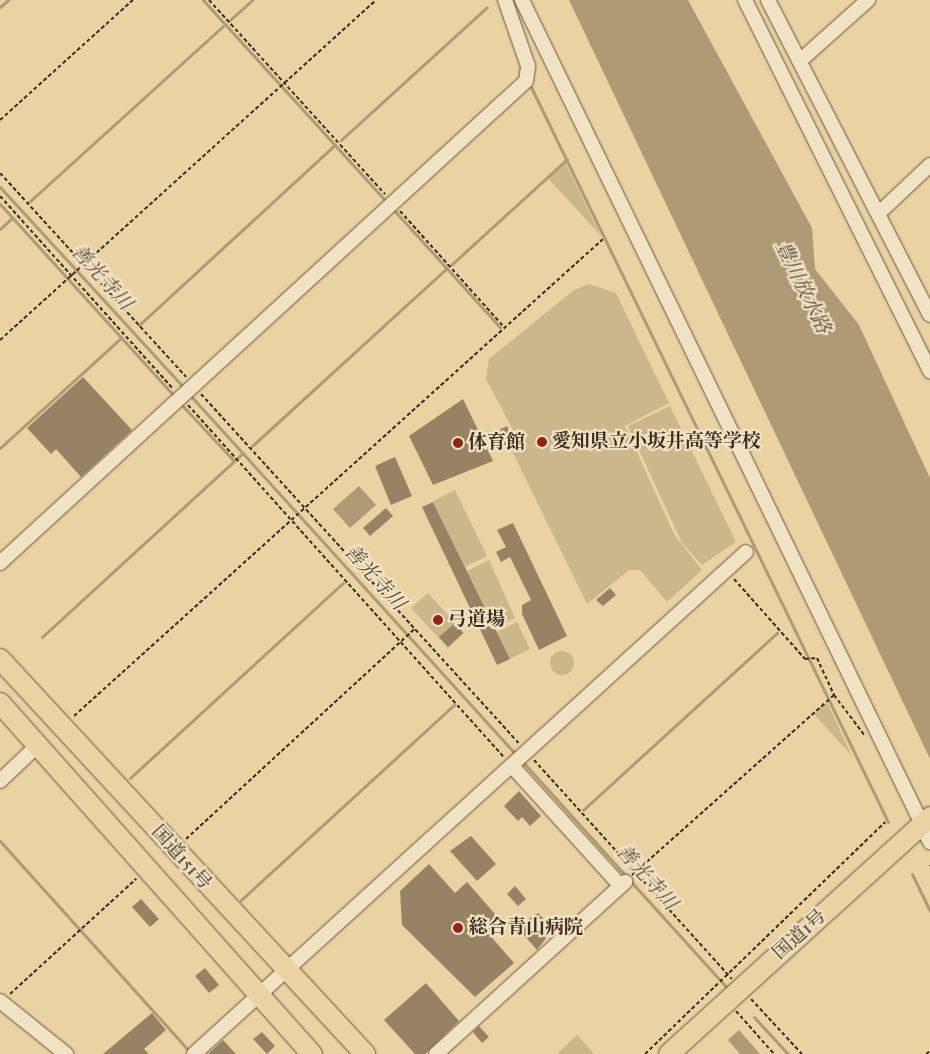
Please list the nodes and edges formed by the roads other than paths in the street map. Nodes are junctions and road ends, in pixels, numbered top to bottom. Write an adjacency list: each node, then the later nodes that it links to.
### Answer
1 (504, 0): 12 (street)
2 (522, 0): 18 (street)
3 (745, 0): 10 (street)
4 (768, 0): 6 (street)
5 (868, 0): 6 (street)
6 (802, 59): 8 (street)
7 (930, 165): 8 (street)
8 (879, 213): 9 (street)
9 (930, 315)
10 (930, 371)
11 (746, 552): 16 (street)
12 (0, 563)
13 (0, 659): 19 (highway, 国道151号)
14 (0, 703): 15 (highway, 国道151号)
15 (38, 745): 17 (street); 20 (highway, 国道151号)
16 (520, 758): 19 (street); 26 (street)
17 (0, 781)
18 (928, 830): 27 (highway, 国道1号); 28 (highway, 国道1号)
19 (287, 970): 20 (street); 25 (highway, 国道151号)
20 (259, 994): 23 (street); 24 (highway, 国道151号)
21 (0, 1002): 22 (street)
22 (66, 1054)
23 (194, 1054)
24 (312, 1054)
25 (365, 1054)
26 (436, 1054)
27 (669, 1054)
28 (687, 1054)

